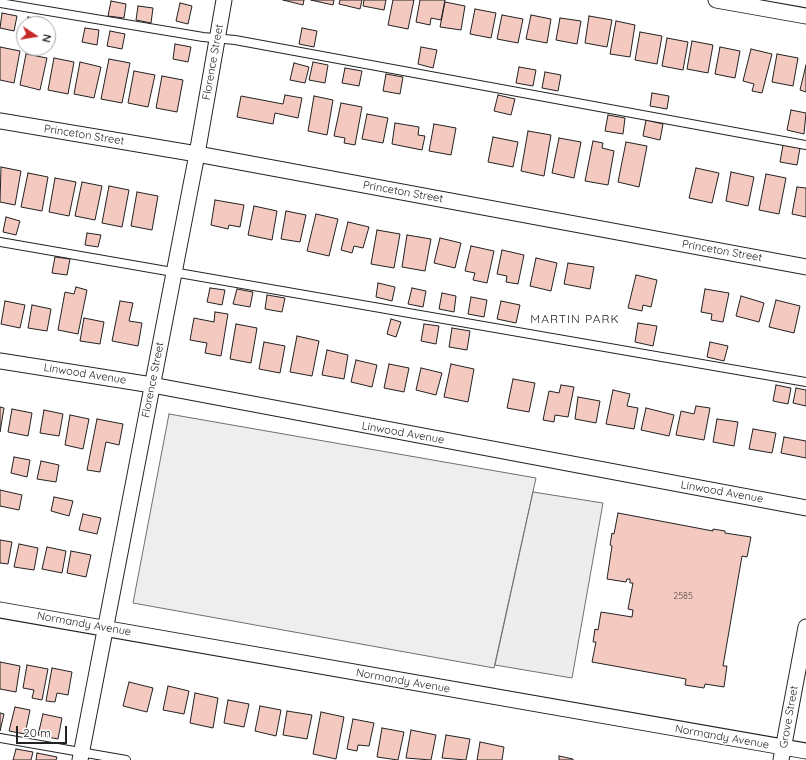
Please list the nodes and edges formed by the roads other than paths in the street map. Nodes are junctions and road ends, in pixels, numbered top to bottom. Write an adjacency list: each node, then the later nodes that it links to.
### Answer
1 (224, 0): 5 (street, Florence Street)
2 (716, 0): 4 (street)
3 (0, 3): 5 (lane)
4 (806, 16)
5 (218, 38): 7 (lane); 8 (street, Florence Street)
6 (0, 121): 8 (street, Princeton Street)
7 (806, 145)
8 (197, 154): 10 (street, Princeton Street); 11 (street, Florence Street)
9 (0, 242): 11 (lane)
10 (806, 267)
11 (173, 272): 13 (lane); 14 (street, Florence Street)
12 (0, 361): 14 (street, Linwood Avenue)
13 (806, 382)
14 (152, 385): 15 (street, Linwood Avenue); 18 (street, Florence Street)
15 (806, 508)
16 (0, 610): 18 (street, Normandy Avenue)
17 (806, 627): 21 (street, Grove Street)
18 (106, 628): 21 (street, Normandy Avenue); 22 (street, Florence Street)
19 (0, 738): 22 (lane)
20 (806, 751): 21 (street, Normandy Avenue)
21 (782, 754)
22 (80, 756): 23 (lane)
23 (126, 760)

